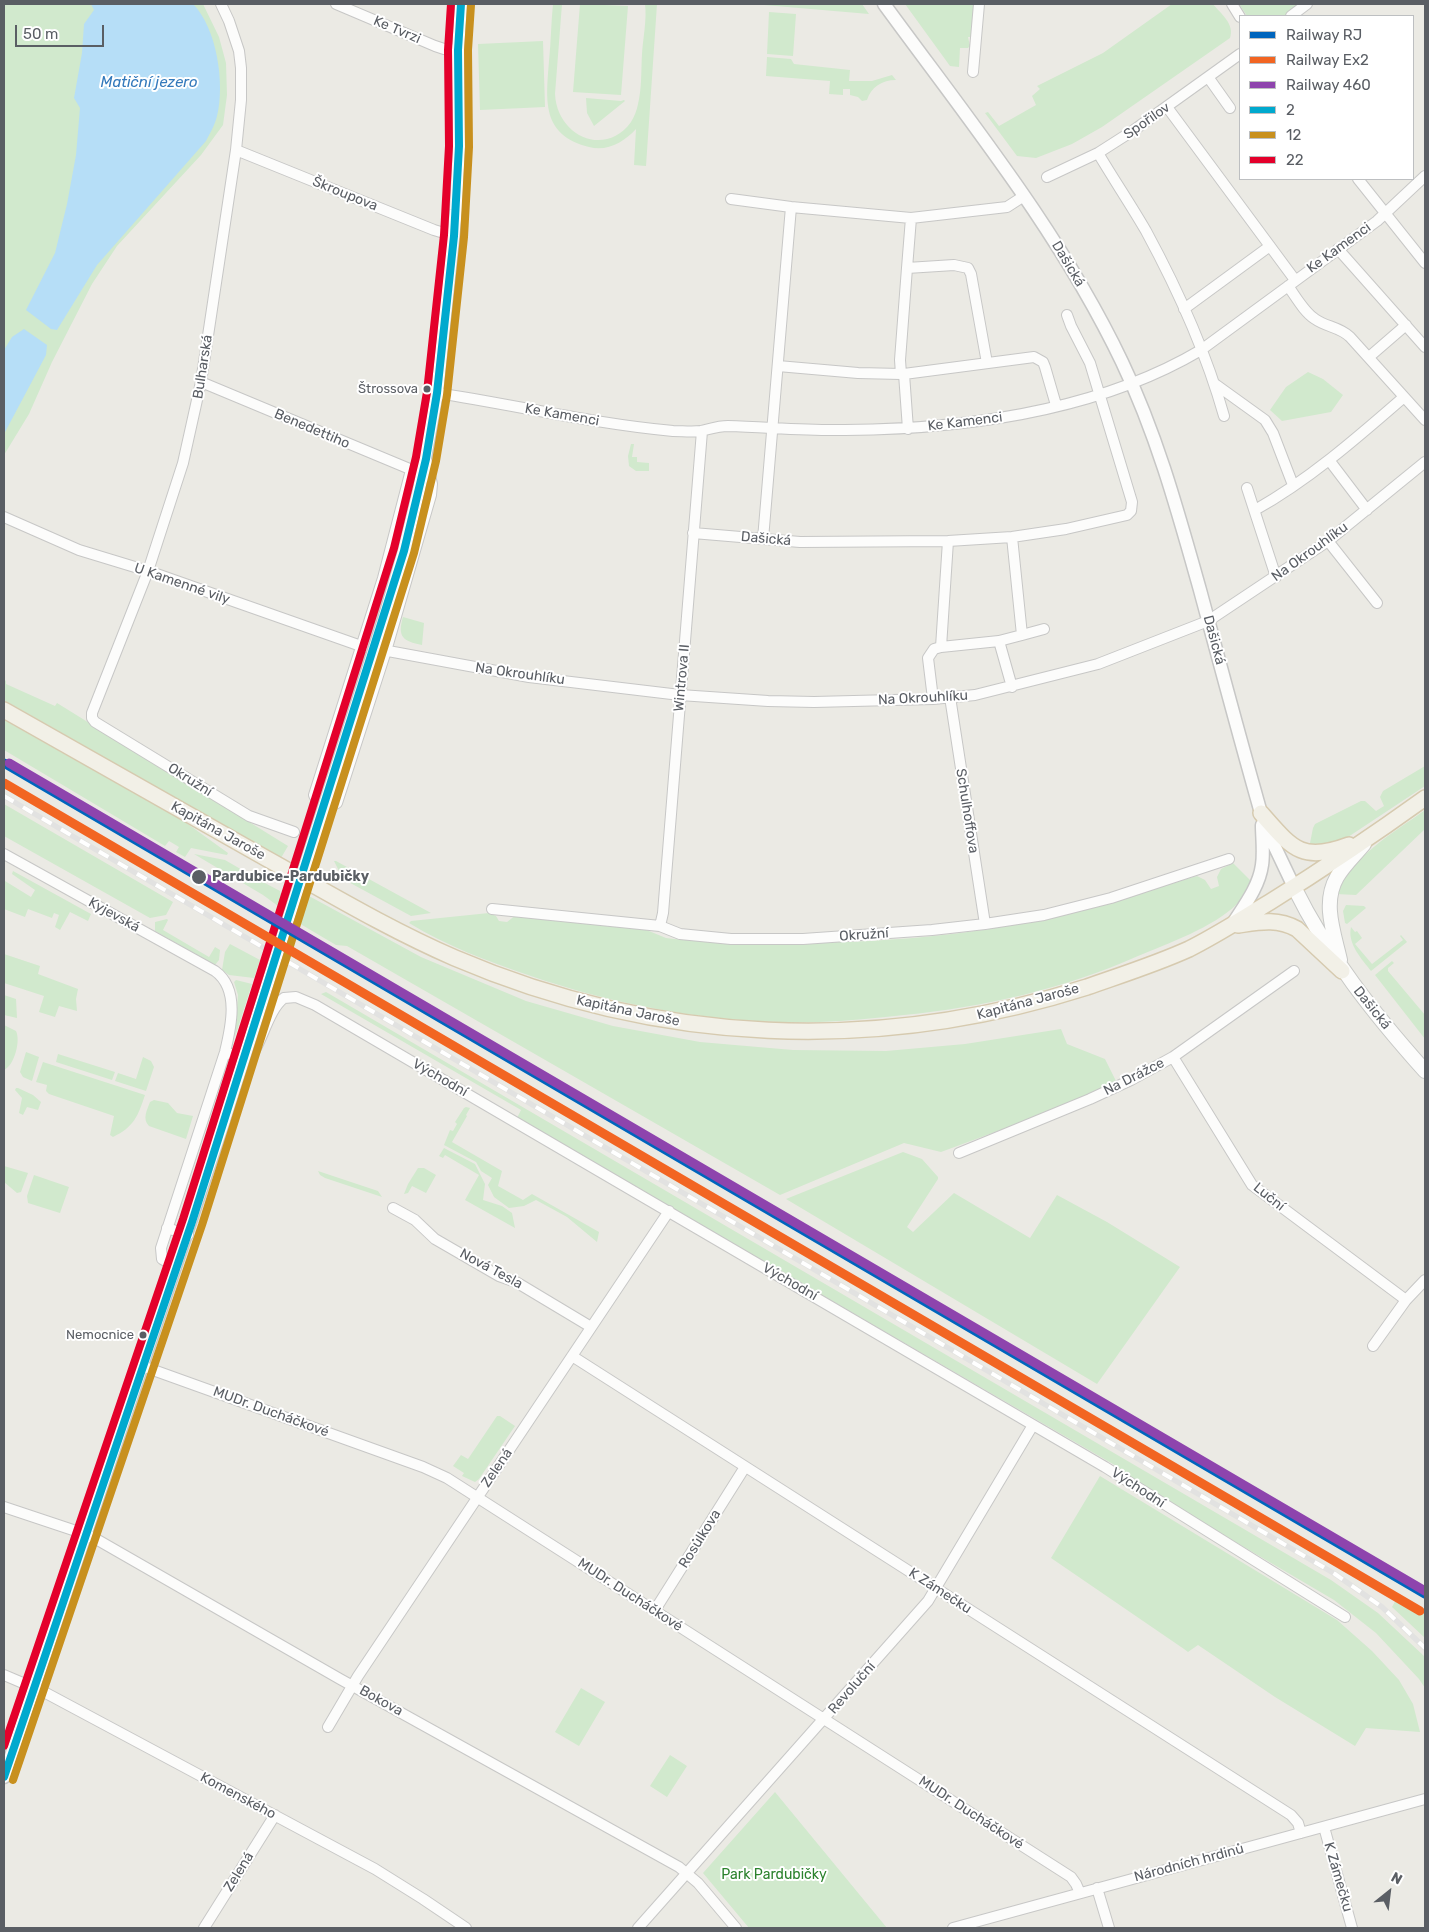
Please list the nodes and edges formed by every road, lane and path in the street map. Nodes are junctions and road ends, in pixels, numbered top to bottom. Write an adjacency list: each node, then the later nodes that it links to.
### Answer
1 (221, 4): 16 (street, Bulharská)
2 (336, 4): 10 (street, Ke Tvrzi)
3 (461, 4): 10 (street)
4 (884, 4): 21 (street, Dašická)
5 (979, 4): 12 (street)
6 (1232, 4): 8 (street)
7 (1308, 4): 9 (street)
8 (1239, 15)
9 (1292, 15)
10 (458, 50): 26 (street)
11 (1239, 55): 13 (street, Spořilov)
12 (973, 72)
13 (1208, 77): 14 (street, Spořilov); 15 (street)
14 (1168, 106): 17 (street, Spořilov); 27 (street)
15 (1230, 108)
16 (236, 150): 26 (street, Škroupova); 41 (street, Bulharská)
17 (1098, 153): 19 (street, Spořilov); 32 (street)
18 (1425, 176): 24 (street, Ke Kamenci)
19 (1047, 177)
20 (1359, 180): 24 (street)
21 (1024, 196): 25 (street); 42 (street, Dašická)
22 (731, 199): 23 (street)
23 (791, 207): 25 (street); 39 (street)
24 (1385, 214): 28 (street, Ke Kamenci); 29 (street)
25 (911, 218): 30 (street)
26 (454, 236): 44 (street)
27 (1270, 246): 31 (street); 32 (street)
28 (1338, 249): 31 (street, Ke Kamenci); 34 (street)
29 (1425, 263)
30 (907, 268): 38 (street); 40 (street)
31 (1291, 283): 36 (street, Ke Kamenci); 37 (street)
32 (1184, 309): 36 (street)
33 (1067, 315): 45 (street)
34 (1406, 325): 35 (street); 37 (street)
35 (1425, 347)
36 (1201, 350): 42 (street, Ke Kamenci); 43 (street)
37 (1369, 357): 46 (street)
38 (987, 362): 40 (street); 47 (street)
39 (778, 366): 40 (street); 51 (street)
40 (902, 374): 50 (street)
41 (201, 382): 56 (street, Benedettiho); 67 (street, Bulharská)
42 (1131, 384): 45 (street, Ke Kamenci); 70 (street, Dašická)
43 (1215, 384): 48 (street); 57 (street)
44 (437, 393): 52 (street, Ke Kamenci); 53 (street)
45 (1098, 394): 47 (street, Ke Kamenci); 63 (street, Dašická)
46 (1404, 396): 49 (street); 54 (street)
47 (1056, 405): 50 (street, Ke Kamenci)
48 (1224, 416)
49 (1425, 420)
50 (908, 428): 51 (street, Ke Kamenci)
51 (773, 429): 52 (street, Ke Kamenci); 64 (street)
52 (702, 430): 62 (street, Wintrova II)
53 (426, 460): 56 (street); 76 (street)
54 (1329, 460): 57 (street); 60 (street)
55 (1425, 462): 60 (street, Na Okrouhlíku)
56 (417, 472): 74 (street); 103 (street, bridge)
57 (1293, 485): 59 (street)
58 (1247, 488): 59 (street)
59 (1254, 510): 68 (street)
60 (1367, 510): 65 (street, Na Okrouhlíku)
61 (4, 517): 67 (street, U Kamenné vily)
62 (693, 533): 64 (street, Dašická); 78 (street, Wintrova II)
63 (1012, 537): 66 (street, Dašická); 72 (street)
64 (763, 539): 66 (street, Dašická)
65 (1328, 540): 68 (street, Na Okrouhlíku); 69 (street)
66 (948, 541): 75 (street)
67 (148, 571): 74 (street, U Kamenné vily); 82 (street, Bulharská)
68 (1276, 577): 70 (street, Na Okrouhlíku)
69 (1378, 603)
70 (1208, 621): 77 (street, Na Okrouhlíku); 84 (street, Dašická)
71 (1044, 629): 72 (street)
72 (1022, 635): 73 (street)
73 (999, 641): 75 (street); 77 (street)
74 (362, 646): 76 (street, Na Okrouhlíku); 76 (street)
75 (941, 647): 80 (street)
76 (386, 651): 78 (street, Na Okrouhlíku)
77 (1012, 687): 79 (street, Na Okrouhlíku)
78 (680, 695): 80 (street, Na Okrouhlíku); 92 (street, Wintrova II)
79 (950, 697): 80 (street, Na Okrouhlíku); 91 (street, Schulhoffova)
80 (933, 699)
81 (4, 710): 93 (main road, Kapitána Jaroše)
82 (92, 718): 85 (street, Okružní)
83 (1425, 798): 86 (main road)
84 (1261, 813): 86 (main road); 89 (street, Dašická); 93 (street)
85 (294, 832)
86 (1369, 838): 89 (main road); 94 (main road)
87 (4, 854): 96 (street, Kyjevská)
88 (1229, 859): 91 (street, Okružní)
89 (1294, 887): 93 (main road, Kapitána Jaroše); 94 (main road, Dašická)
90 (492, 909): 92 (street, Okružní)
91 (985, 924): 92 (street, Okružní)
92 (660, 926)
93 (1231, 926): 94 (main road)
94 (1342, 971): 98 (main road, Dašická)
95 (1294, 972): 97 (street, Na Drážce)
96 (225, 1052): 101 (street, Východní); 102 (street)
97 (1173, 1057): 99 (street, Na Drážce); 106 (street, Luční)
98 (1425, 1071)
99 (959, 1153)
100 (393, 1208): 107 (street, Nová Tesla)
101 (670, 1211): 107 (street, Zelená); 111 (street, Východní)
102 (167, 1228): 103 (street); 104 (street)
103 (188, 1235): 104 (street)
104 (176, 1267): 110 (street)
105 (1425, 1280): 106 (street)
106 (1406, 1300): 108 (street)
107 (591, 1327): 109 (street, Zelená)
108 (1373, 1346)
109 (572, 1356): 112 (street, K Zámečku); 113 (street, Zelená)
110 (142, 1366): 113 (street, MUDr. Ducháčkové); 115 (street)
111 (1033, 1425): 116 (street, Revoluční); 118 (street, Východní)
112 (745, 1467): 116 (street, K Zámečku); 117 (street, Rosůlkova)
113 (478, 1497): 117 (street, MUDr. Ducháčkové); 120 (street, Zelená)
114 (4, 1507): 115 (street, Bokova)
115 (85, 1535): 120 (street, Bokova); 121 (street)
116 (936, 1589): 122 (street, Revoluční); 128 (street, K Zámečku)
117 (654, 1610): 122 (street, MUDr. Ducháčkové)
118 (1345, 1617)
119 (4, 1675): 121 (street, Komenského)
120 (352, 1686): 123 (street, Zelená); 129 (street, Bokova)
121 (34, 1687): 124 (street); 126 (street, Komenského)
122 (824, 1720): 129 (street, Revoluční); 131 (street, MUDr. Ducháčkové)
123 (328, 1727)
124 (4, 1777)
125 (1425, 1799): 127 (street, Národních hrdinů)
126 (275, 1815): 132 (street, Zelená); 133 (street, Komenského)
127 (1324, 1827): 128 (street, Národních hrdinů); 138 (street, K Zámečku)
128 (1301, 1833): 130 (street, Národních hrdinů)
129 (688, 1873): 134 (street, Revoluční); 135 (street, Bokova)
130 (1098, 1888): 131 (street, Národních hrdinů); 137 (street)
131 (1080, 1893): 136 (street, Národních hrdinů)
132 (204, 1928)
133 (466, 1928)
134 (638, 1928)
135 (736, 1928)
136 (953, 1928)
137 (1109, 1928)
138 (1352, 1928)

